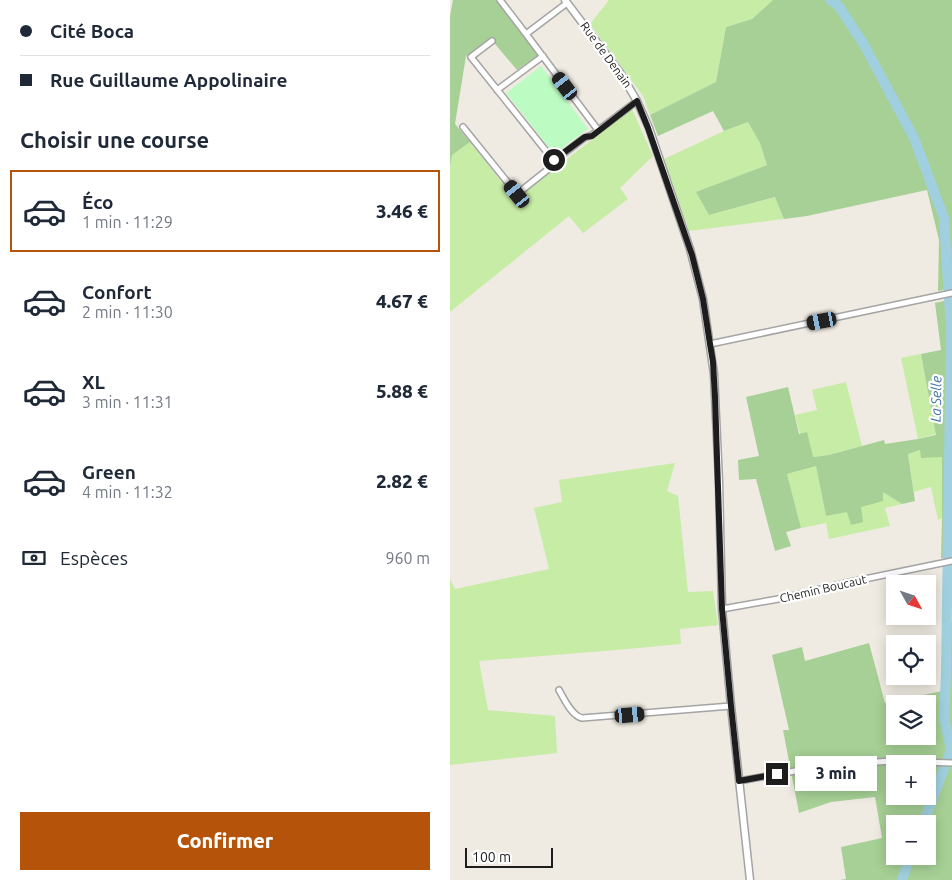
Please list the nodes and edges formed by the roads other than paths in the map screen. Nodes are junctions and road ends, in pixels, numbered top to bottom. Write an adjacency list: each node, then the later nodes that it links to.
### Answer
1 (500, 0): 3 (street)
2 (566, 1): 3 (street); 7 (street, Rue de Denain)
3 (526, 34): 5 (street)
4 (492, 41): 6 (street)
5 (543, 56): 6 (street); 9 (street)
6 (497, 90): 10 (street)
7 (637, 101): 9 (street); 12 (street, Rue de Denain)
8 (463, 127): 10 (street)
9 (598, 130): 10 (street)
10 (554, 160)
11 (951, 293): 12 (street)
12 (710, 344): 14 (street, Rue de Denain)
13 (952, 561): 14 (street, Chemin Boucaut)
14 (722, 609): 16 (street, Rue de Denain)
15 (559, 690): 16 (street)
16 (731, 706): 18 (street, Rue de Denain)
17 (952, 763): 18 (street)
18 (739, 781): 19 (street, Rue de Denain)
19 (750, 880)

